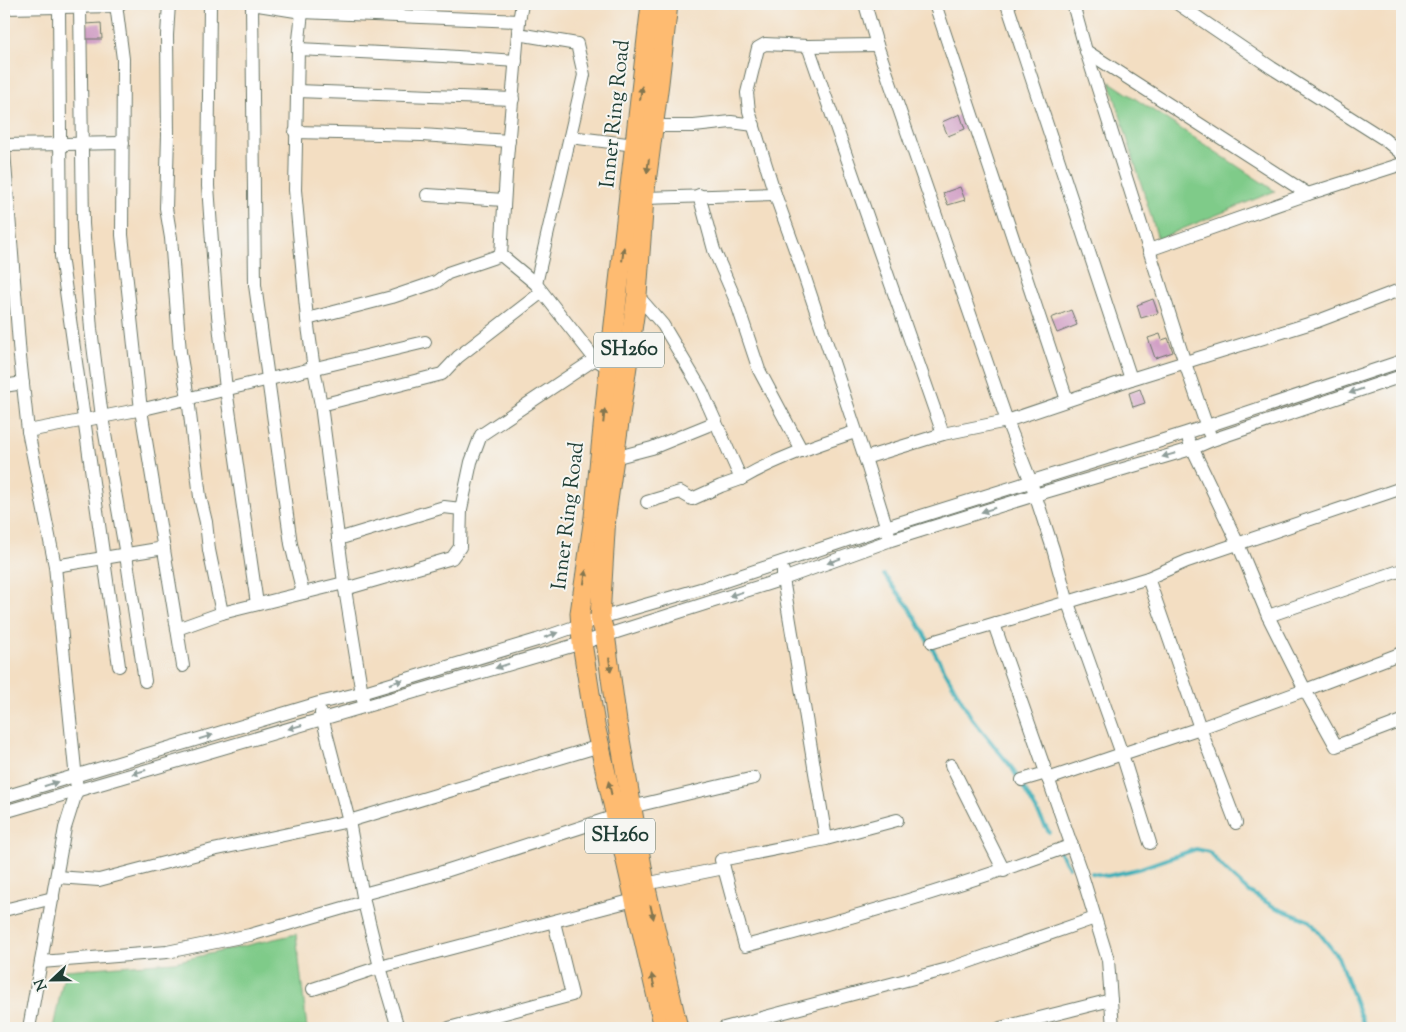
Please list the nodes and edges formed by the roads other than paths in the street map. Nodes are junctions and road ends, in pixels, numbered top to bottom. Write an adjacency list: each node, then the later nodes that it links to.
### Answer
1 (169, 4): 63 (street)
2 (210, 4): 62 (street)
3 (252, 4): 16 (street); 58 (street)
4 (522, 4): 17 (street)
5 (651, 4): 32 (highway, Inner Ring Road, one-way to 5)
6 (668, 4): 27 (highway, Inner Ring Road / SH260)
7 (865, 4): 19 (street)
8 (935, 4): 64 (street)
9 (1007, 4): 59 (street)
10 (1073, 4): 22 (street)
11 (1178, 4): 37 (street)
12 (118, 5): 14 (street); 31 (street)
13 (59, 7): 14 (street); 15 (street); 33 (street)
14 (80, 7): 34 (street)
15 (4, 8)
16 (302, 12): 17 (street); 21 (street)
17 (519, 21): 18 (street)
18 (518, 34): 23 (street); 29 (street)
19 (877, 44): 20 (street); 69 (street)
20 (808, 46): 26 (street); 75 (street)
21 (298, 49): 23 (street); 24 (street)
22 (1086, 51): 41 (street); 46 (street)
23 (516, 61): 25 (street)
24 (297, 92): 25 (street); 28 (street)
25 (513, 99): 30 (street)
26 (754, 125): 27 (street); 40 (street)
27 (653, 126): 44 (highway, Inner Ring Road / SH260, one-way to 44)
28 (295, 132): 30 (street); 51 (street)
29 (570, 137): 32 (street); 48 (street)
30 (509, 141): 45 (street)
31 (123, 143): 34 (street); 66 (street)
32 (622, 143): 55 (highway, Inner Ring Road, one-way to 32)
33 (60, 144): 34 (street); 35 (street); 68 (street)
34 (83, 144): 67 (street)
35 (4, 145)
36 (4, 151): 39 (street)
37 (1402, 154)
38 (1402, 164): 41 (street)
39 (5, 185): 60 (street)
40 (775, 194): 43 (street); 73 (street)
41 (1308, 194): 46 (street)
42 (427, 195): 45 (street)
43 (699, 195): 44 (street); 78 (street)
44 (644, 198): 50 (highway, Inner Ring Road / SH260)
45 (504, 200): 47 (street)
46 (1149, 250): 54 (street)
47 (501, 255): 48 (street); 51 (street)
48 (539, 288): 55 (street); 65 (street)
49 (1402, 289): 54 (street)
50 (637, 295): 70 (street); 79 (highway, Inner Ring Road / SH260)
51 (307, 319): 56 (street)
52 (425, 342): 56 (street)
53 (1402, 361): 71 (street)
54 (1185, 363): 59 (street); 71 (street)
55 (602, 364): 86 (street); 106 (highway, Inner Ring Road, one-way to 55)
56 (314, 369): 58 (street); 65 (street)
57 (1402, 376): 76 (street, one-way to 76)
58 (268, 379): 62 (street); 100 (street)
59 (1131, 380): 64 (street)
60 (23, 383): 61 (street); 72 (street)
61 (4, 386)
62 (226, 389): 63 (street); 102 (street)
63 (188, 398): 66 (street); 103 (street)
64 (1067, 400): 69 (street)
65 (321, 406): 88 (street)
66 (141, 410): 67 (street); 91 (street)
67 (102, 417): 68 (street); 92 (street)
68 (84, 420): 72 (street); 93 (street)
69 (1008, 421): 75 (street); 82 (street)
70 (716, 422): 79 (street); 81 (street)
71 (1207, 426): 74 (street); 76 (street)
72 (28, 431): 95 (street)
73 (855, 432): 78 (street); 80 (street)
74 (1186, 433): 77 (street); 82 (street)
75 (943, 434): 80 (street)
76 (1212, 440): 77 (street)
77 (1191, 449): 84 (street, one-way to 84); 90 (street)
78 (802, 451): 81 (street)
79 (614, 458): 107 (highway, Inner Ring Road / SH260)
80 (865, 458): 87 (street)
81 (741, 479): 85 (street)
82 (1030, 482): 84 (street); 87 (street)
83 (1402, 488): 90 (street)
84 (1035, 495): 89 (street, one-way to 89); 101 (street)
85 (647, 502)
86 (461, 509): 88 (street); 99 (street)
87 (886, 526): 89 (street); 94 (street)
88 (338, 539): 99 (street)
89 (890, 540): 98 (street, one-way to 98)
90 (1238, 544): 97 (street); 104 (street)
91 (164, 548): 92 (street); 108 (street)
92 (126, 555): 93 (street); 114 (street)
93 (103, 559): 95 (street); 112 (street)
94 (783, 561): 98 (street); 107 (street)
95 (55, 566): 125 (street)
96 (1402, 570): 104 (street)
97 (1148, 578): 101 (street); 121 (street)
98 (783, 579): 107 (street, one-way to 107); 136 (street)
99 (344, 586): 100 (street); 116 (street)
100 (303, 593): 102 (street)
101 (1068, 603): 105 (street); 123 (street)
102 (257, 604): 103 (street)
103 (222, 613): 108 (street)
104 (1268, 616): 115 (street)
105 (996, 623): 109 (street); 126 (street)
106 (581, 624): 107 (street); 110 (highway, Inner Ring Road); 116 (street, one-way to 106)
107 (603, 626): 110 (street); 131 (highway, Inner Ring Road, one-way to 131)
108 (177, 630): 113 (street)
109 (932, 642)
110 (582, 643): 118 (street, one-way to 118); 122 (highway, Inner Ring Road / SH260)
111 (1402, 653): 115 (street)
112 (118, 666)
113 (183, 666)
114 (144, 682)
115 (1305, 690): 120 (street); 121 (street)
116 (361, 693): 117 (street); 118 (street)
117 (319, 704): 119 (street); 125 (street, one-way to 117)
118 (364, 708): 119 (street)
119 (322, 719): 129 (street, one-way to 129); 134 (street)
120 (1402, 721)
121 (1200, 728): 123 (street); 135 (street)
122 (600, 746): 131 (highway, Inner Ring Road / SH260, one-way to 122); 134 (street)
123 (1122, 754): 126 (street); 137 (street)
124 (950, 765): 140 (street)
125 (75, 776): 129 (street); 130 (street, one-way to 125)
126 (1047, 776): 128 (street); 138 (street)
127 (754, 778): 131 (street)
128 (1022, 780)
129 (76, 790): 132 (street); 141 (street)
130 (4, 797)
131 (623, 811): 142 (highway, Inner Ring Road); 144 (street); 145 (highway, Inner Ring Road / SH260)
132 (4, 812)
133 (897, 820): 136 (street)
134 (349, 821): 141 (street); 144 (street)
135 (1236, 823)
136 (826, 839): 139 (street)
137 (1150, 843)
138 (1072, 845): 140 (street); 147 (street)
139 (724, 868): 140 (street); 142 (street)
140 (1004, 870)
141 (57, 877): 143 (street)
142 (646, 884): 157 (highway, Inner Ring Road, one-way to 157)
143 (53, 898): 146 (street); 149 (street)
144 (363, 898): 149 (street); 150 (street)
145 (634, 900): 148 (street); 156 (highway, Inner Ring Road / SH260, one-way to 145)
146 (4, 910)
147 (1095, 918): 152 (street); 158 (street)
148 (554, 922): 150 (street); 155 (street)
149 (41, 962): 153 (street)
150 (380, 967): 151 (street); 154 (street)
151 (314, 989)
152 (1111, 1000): 159 (street); 160 (street)
153 (29, 1028)
154 (398, 1028)
155 (449, 1028)
156 (664, 1028)
157 (678, 1028)
158 (724, 1028)
159 (1000, 1028)
160 (1113, 1028)

